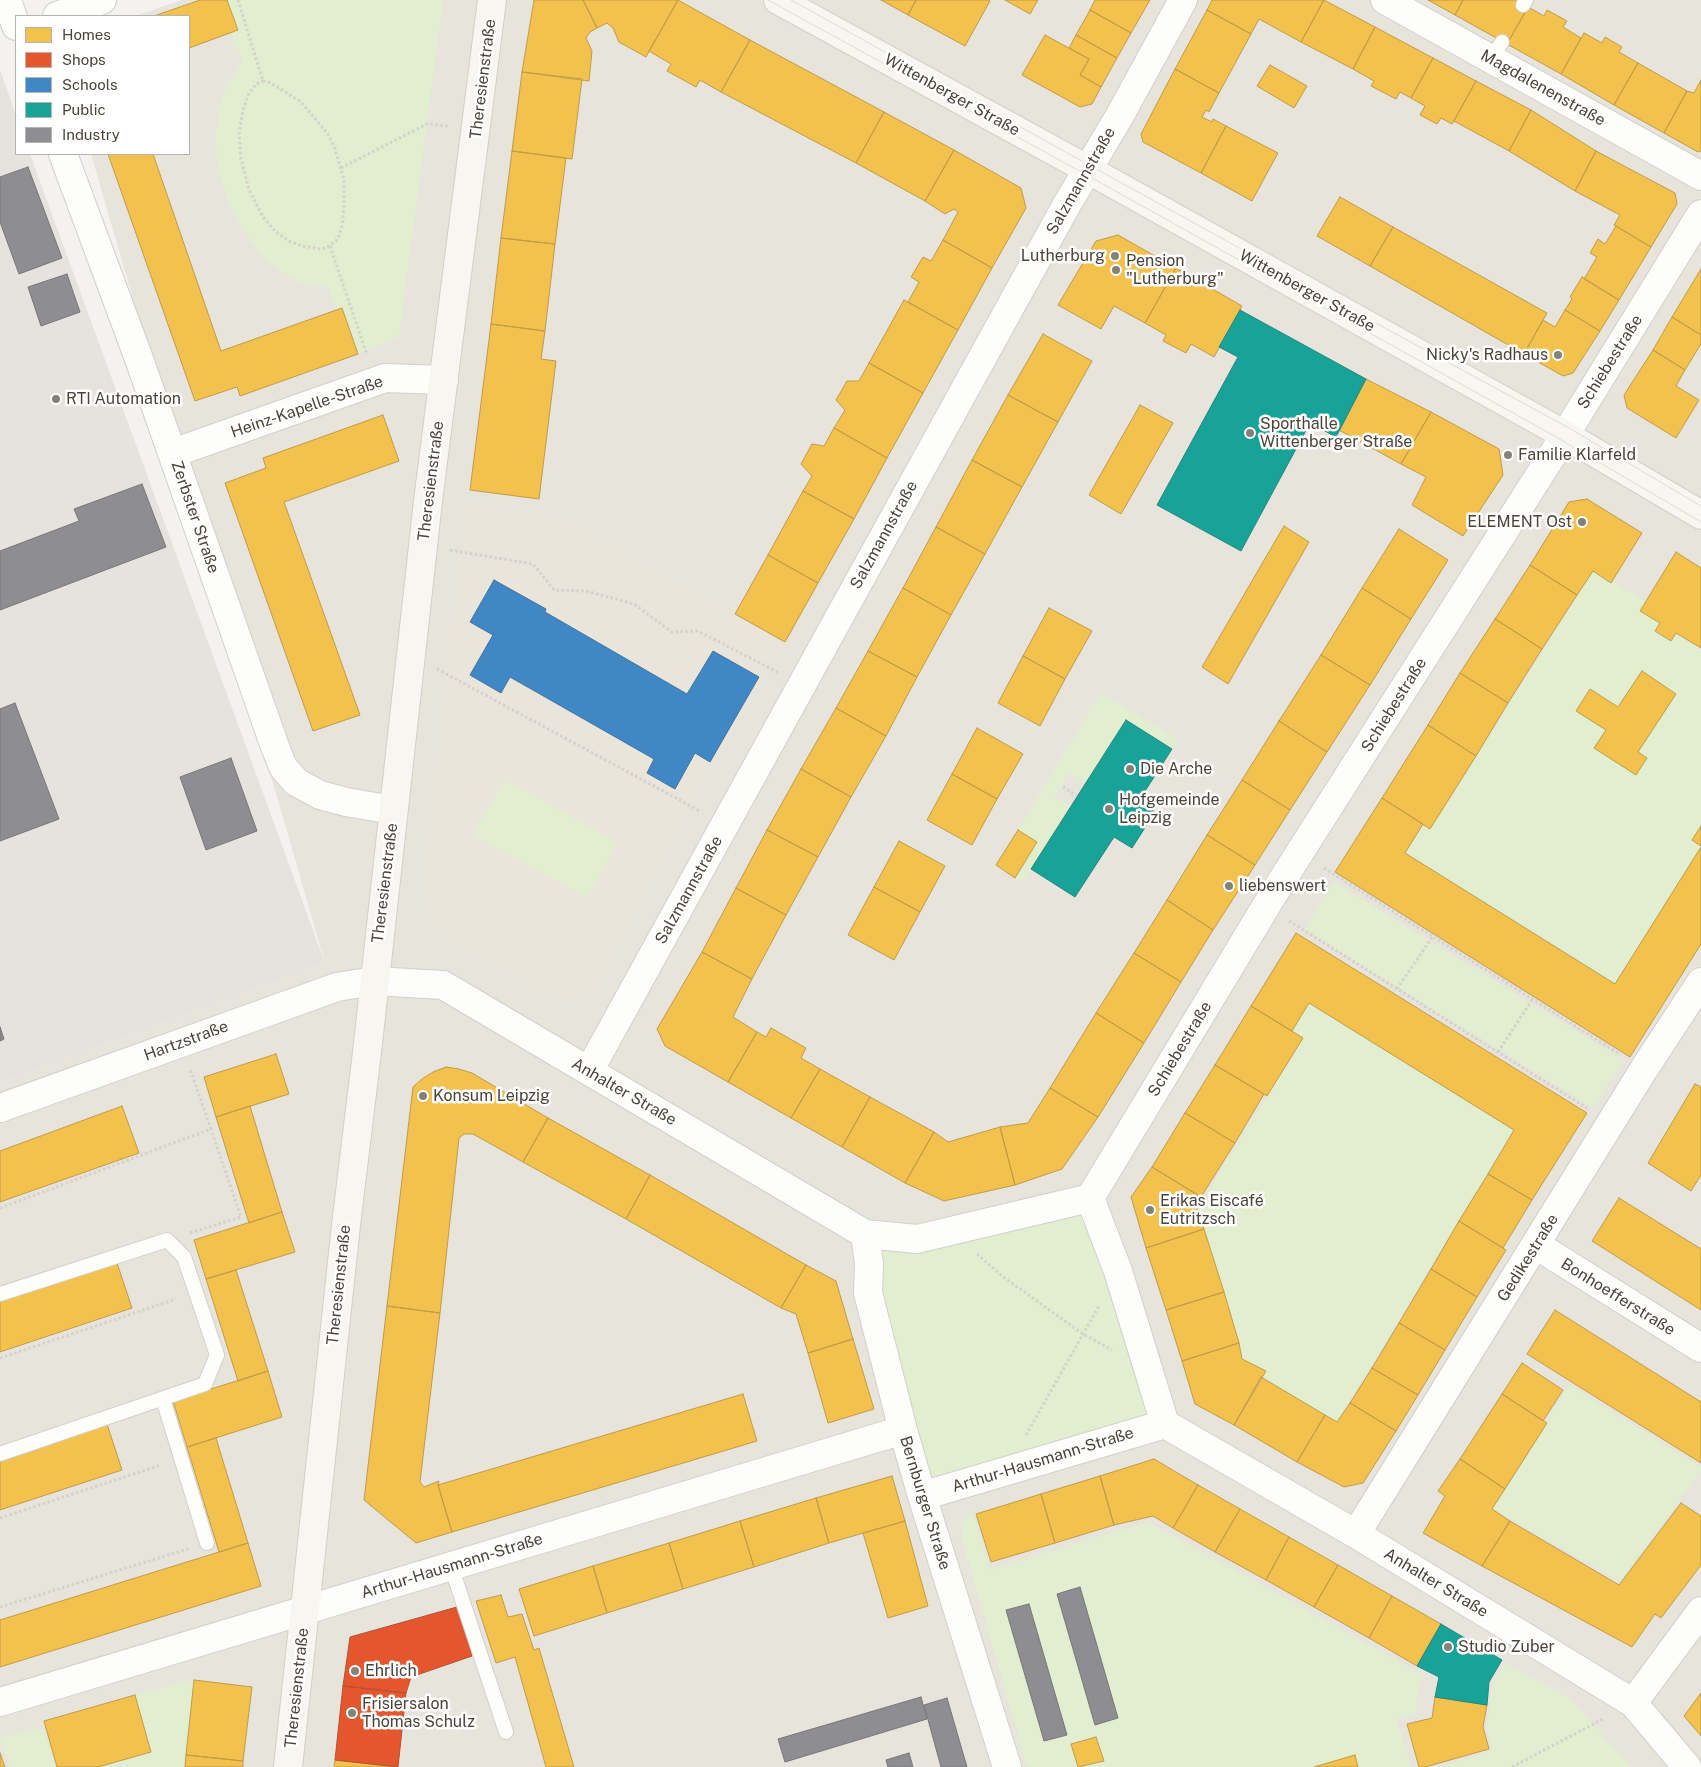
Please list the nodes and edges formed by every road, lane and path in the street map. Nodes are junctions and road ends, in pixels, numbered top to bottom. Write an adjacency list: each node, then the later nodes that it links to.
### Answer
1 (7, 0): 9 (street)
2 (102, 0): 8 (street)
3 (238, 0): 12 (path)
4 (492, 0): 13 (main road, Theresienstraße)
5 (778, 0): 16 (main road, Wittenberger Straße)
6 (1183, 0): 16 (street, Salzmannstraße)
7 (1385, 0): 17 (street, Magdalenenstraße)
8 (60, 15)
9 (15, 24)
10 (15, 27): 11 (street)
11 (0, 34)
12 (263, 81): 15 (path); 19 (path)
13 (477, 129): 15 (path); 20 (main road, Theresienstraße)
14 (64, 155): 23 (street, Zerbster Straße)
15 (341, 168): 19 (path)
16 (1087, 169): 22 (main road, Wittenberger Straße); 27 (street, Salzmannstraße)
17 (1701, 176)
18 (1701, 214): 22 (street, Schiebestraße)
19 (330, 246): 21 (path)
20 (444, 380): 21 (street, Heinz-Kapelle-Straße); 25 (main road, Theresienstraße)
21 (376, 382): 23 (street, Heinz-Kapelle-Straße)
22 (1565, 435): 24 (main road, Wittenberger Straße); 32 (street, Schiebestraße)
23 (173, 454): 30 (street, Zerbster Straße)
24 (1701, 515)
25 (423, 545): 26 (main road, Theresienstraße); 27 (path)
26 (411, 655): 30 (main road, Theresienstraße); 31 (path)
27 (802, 685): 31 (street, Salzmannstraße)
28 (1063, 787): 29 (path)
29 (1077, 796)
30 (393, 810): 35 (main road, Theresienstraße)
31 (725, 824): 42 (street, Salzmannstraße)
32 (1300, 852): 33 (street, Schiebestraße); 34 (path)
33 (1266, 906): 37 (path); 46 (street, Schiebestraße)
34 (1433, 936): 37 (path); 38 (path)
35 (374, 981): 39 (street, Hartzstraße); 42 (street, Anhalter Straße); 71 (main road, Theresienstraße)
36 (1701, 982): 41 (street, Gedikestraße)
37 (1397, 989): 40 (path)
38 (1532, 1000): 40 (path); 41 (path)
39 (180, 1043): 43 (street, Hartzstraße); 45 (path)
40 (1498, 1052): 44 (path)
41 (1644, 1069): 44 (street, Gedikestraße)
42 (588, 1072): 49 (street, Anhalter Straße)
43 (0, 1108)
44 (1610, 1123): 51 (street, Gedikestraße)
45 (211, 1129): 47 (path); 50 (path)
46 (1090, 1198): 48 (street); 52 (street)
47 (0, 1208)
48 (951, 1230): 49 (street); 55 (path)
49 (864, 1234): 61 (street, Bernburger Straße)
50 (167, 1240): 53 (lane); 54 (lane)
51 (1536, 1245): 56 (street, Bonhoefferstraße); 67 (street, Gedikestraße)
52 (1118, 1271): 55 (path); 58 (street)
53 (196, 1292): 57 (path); 59 (lane)
54 (0, 1294)
55 (1083, 1334): 58 (path); 64 (path)
56 (1701, 1348)
57 (0, 1358)
58 (1148, 1369): 60 (street)
59 (163, 1399): 62 (lane); 63 (lane)
60 (1164, 1424): 64 (street, Arthur-Hausmann-Straße); 67 (street, Anhalter Straße)
61 (904, 1430): 65 (street, Bernburger Straße); 69 (street, Arthur-Hausmann-Straße)
62 (0, 1454)
63 (182, 1458): 66 (path); 68 (lane)
64 (1006, 1471): 65 (street, Arthur-Hausmann-Straße)
65 (922, 1496): 77 (street, Bernburger Straße)
66 (0, 1518)
67 (1356, 1534): 74 (street, Anhalter Straße)
68 (207, 1543): 70 (path)
69 (451, 1566): 71 (street, Arthur-Hausmann-Straße); 75 (lane)
70 (0, 1606)
71 (305, 1610): 73 (street, Arthur-Hausmann-Straße); 76 (main road, Theresienstraße)
72 (1701, 1611): 74 (street)
73 (0, 1702)
74 (1634, 1703): 78 (path); 79 (street, Anhalter Straße)
75 (506, 1732)
76 (288, 1767)
77 (1007, 1767)
78 (1512, 1767)
79 (1687, 1767)

